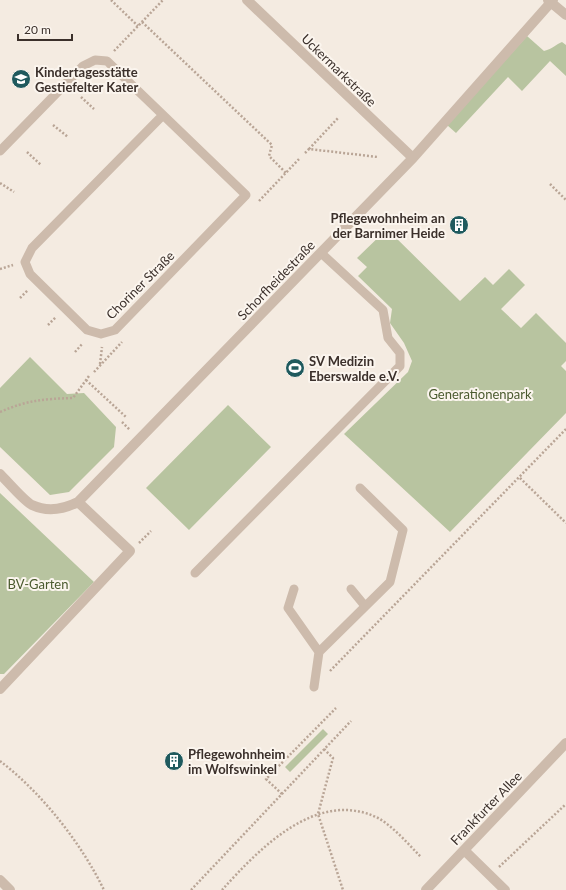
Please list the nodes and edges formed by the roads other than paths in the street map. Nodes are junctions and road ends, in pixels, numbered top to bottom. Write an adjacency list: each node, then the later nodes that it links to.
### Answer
1 (247, 0): 6 (street, Uckermarkstraße)
2 (550, 1): 3 (street); 6 (street, Schorfheidestraße)
3 (566, 15)
4 (163, 115): 4 (lane, Choriner Straße); 5 (lane, Choriner Straße)
5 (0, 151)
6 (413, 158): 7 (street, Schorfheidestraße)
7 (321, 253): 10 (street, Schorfheidestraße); 11 (lane)
8 (0, 474): 10 (street, Schorfheidestraße)
9 (360, 488): 14 (lane)
10 (78, 502): 17 (street)
11 (195, 572)
12 (294, 589): 15 (lane)
13 (351, 589): 14 (lane)
14 (365, 606): 15 (lane)
15 (319, 652): 16 (lane)
16 (314, 687)
17 (0, 689)
18 (566, 743): 19 (street, Frankfurter Allee)
19 (464, 850): 22 (street, Frankfurter Allee); 23 (street)
20 (0, 880): 21 (street)
21 (10, 890)
22 (426, 890)
23 (505, 890)

